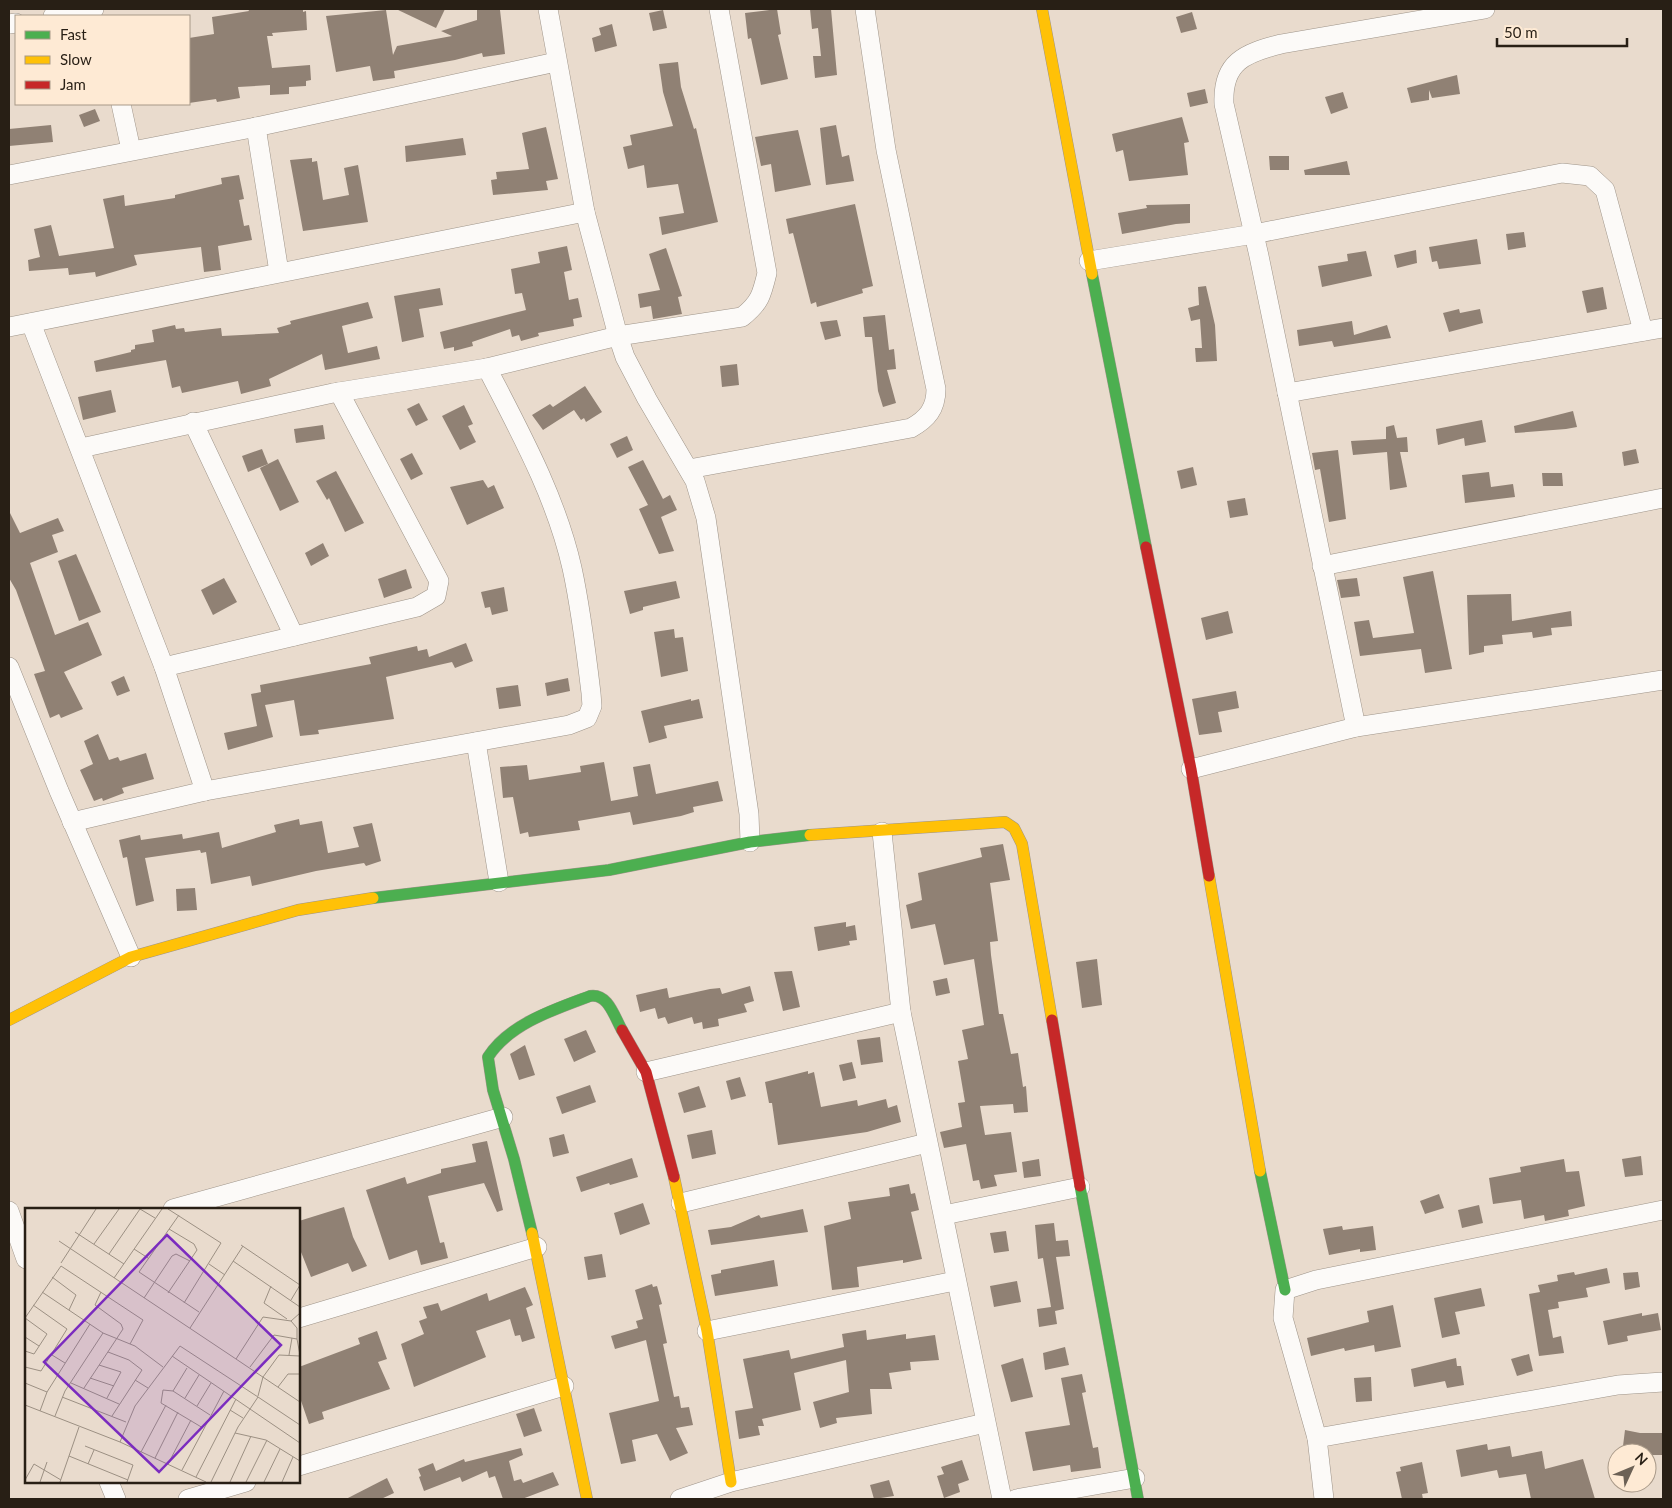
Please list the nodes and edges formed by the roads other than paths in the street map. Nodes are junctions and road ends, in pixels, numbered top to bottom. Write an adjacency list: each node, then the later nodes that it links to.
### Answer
1 (94, 9): 7 (street)
2 (548, 9): 9 (street)
3 (719, 9): 22 (street)
4 (865, 9): 28 (street)
5 (1042, 9): 16 (street)
6 (1485, 9): 8 (street)
7 (59, 15)
8 (1387, 17): 15 (street)
9 (556, 62): 11 (street); 14 (street)
10 (121, 105): 12 (street)
11 (256, 127): 12 (street); 17 (street)
12 (131, 150): 13 (street)
13 (9, 175)
14 (585, 212): 17 (street); 22 (street)
15 (1254, 234): 16 (street); 21 (street); 25 (street)
16 (1090, 261): 37 (street)
17 (280, 272): 18 (street)
18 (31, 323): 19 (street); 27 (street)
19 (9, 327)
20 (1663, 328): 21 (street)
21 (1643, 331): 25 (street)
22 (618, 336): 23 (street); 28 (street)
23 (487, 368): 24 (street); 36 (street)
24 (339, 392): 26 (street); 31 (street)
25 (1287, 394): 30 (street)
26 (193, 422): 27 (street); 31 (street)
27 (81, 448): 32 (street)
28 (689, 470): 41 (street)
29 (1663, 498): 30 (street)
30 (1322, 566): 35 (street)
31 (294, 636): 32 (street)
32 (164, 667): 38 (street)
33 (9, 668): 39 (street)
34 (1663, 680): 35 (street)
35 (1356, 727): 37 (street)
36 (476, 742): 38 (street); 42 (street)
37 (1191, 769): 58 (street)
38 (205, 790): 39 (street)
39 (72, 822): 43 (street)
40 (882, 832): 41 (street); 44 (street); 49 (street)
41 (750, 842): 42 (street)
42 (499, 882): 43 (street)
43 (131, 957): 45 (street)
44 (901, 1012): 46 (street); 48 (street)
45 (9, 1020)
46 (646, 1072): 47 (street); 50 (street)
47 (503, 1117): 51 (street); 55 (street)
48 (927, 1143): 50 (street); 54 (street)
49 (1080, 1187): 54 (street); 66 (street)
50 (681, 1203): 60 (street)
51 (177, 1208)
52 (1663, 1210): 58 (street)
53 (9, 1211): 56 (street)
54 (944, 1215): 57 (street)
55 (537, 1247): 59 (street); 62 (street)
56 (25, 1254)
57 (955, 1281): 60 (street); 63 (street)
58 (1285, 1290): 64 (street)
59 (300, 1318)
60 (707, 1331): 67 (street)
61 (1663, 1382): 64 (street)
62 (564, 1386): 65 (street); 72 (street)
63 (984, 1423): 67 (street); 74 (street)
64 (1317, 1438): 77 (street)
65 (300, 1466)
66 (1134, 1478): 75 (street); 76 (street)
67 (731, 1482): 73 (street)
68 (109, 1483): 70 (street)
69 (243, 1483): 71 (street)
70 (116, 1499)
71 (188, 1499)
72 (587, 1499)
73 (680, 1499)
74 (1002, 1499)
75 (1016, 1499)
76 (1138, 1499)
77 (1324, 1499)

